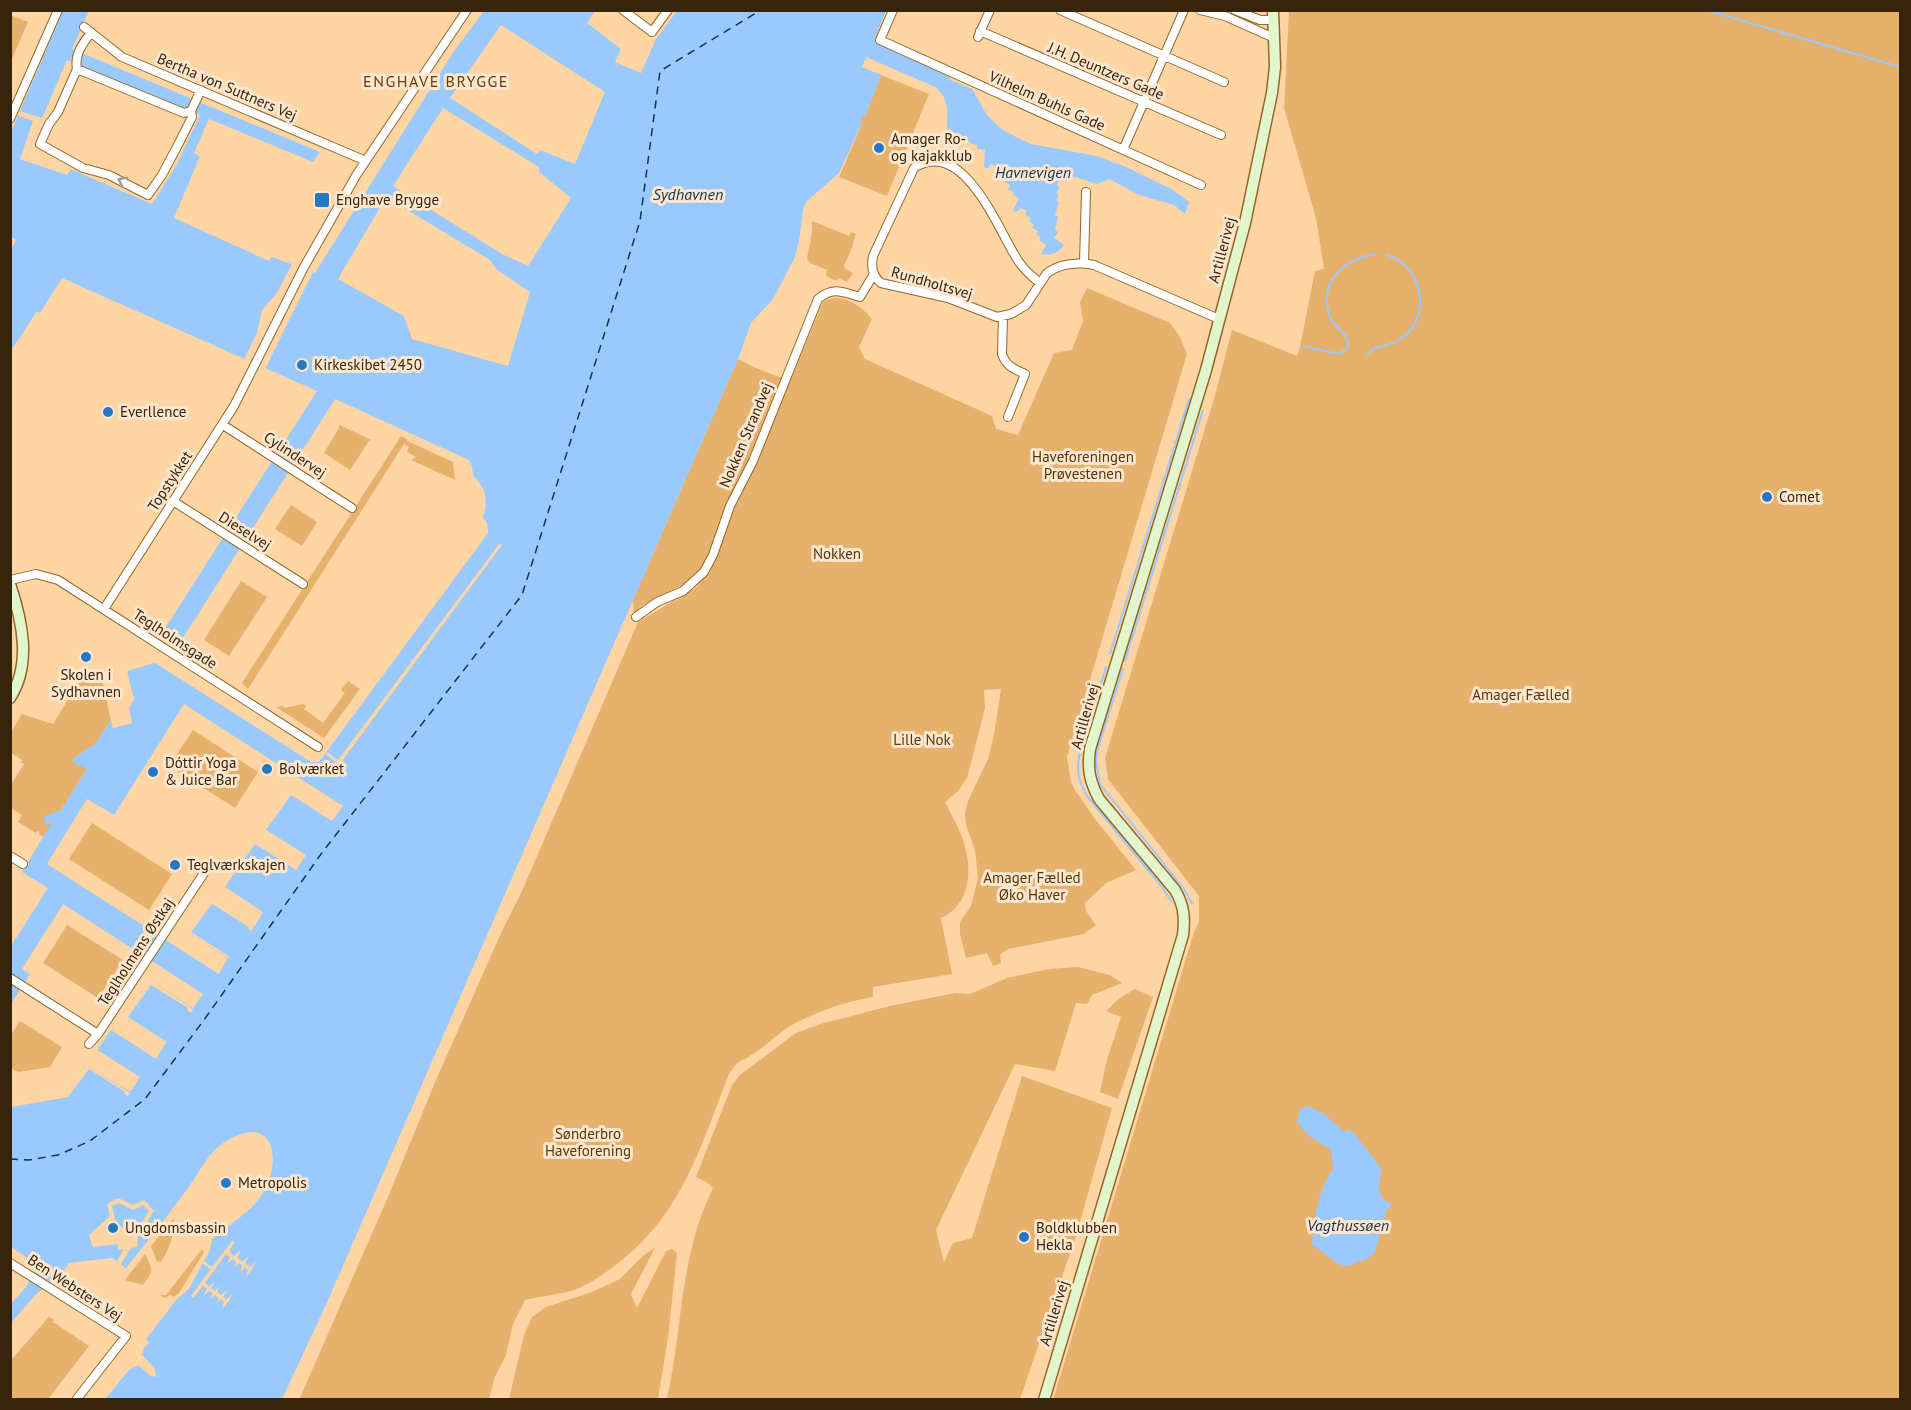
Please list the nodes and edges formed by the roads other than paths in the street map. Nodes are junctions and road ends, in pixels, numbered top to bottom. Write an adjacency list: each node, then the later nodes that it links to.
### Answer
1 (58, 10): 19 (street)
2 (467, 10): 22 (street, Topstykket)
3 (623, 10): 4 (street)
4 (668, 10)
5 (893, 10): 21 (street, Vilhelm Buhls Gade)
6 (990, 10): 17 (street, J.H. Deuntzers Gade)
7 (1060, 10): 13 (street)
8 (1184, 10): 13 (street)
9 (1200, 10): 12 (street)
10 (1235, 10): 11 (street)
11 (1273, 15): 12 (street, Artillerivej)
12 (1274, 38): 29 (street, Artillerivej)
13 (1164, 56): 15 (street); 17 (street)
14 (76, 66): 16 (street, Bertha von Suttners Vej); 18 (street); 18 (street, one-way to 14)
15 (1224, 82)
16 (201, 90): 18 (street); 22 (street, Bertha von Suttners Vej)
17 (1144, 102): 20 (street, J.H. Deuntzers Gade); 21 (street)
18 (191, 111)
19 (10, 119)
20 (1221, 135)
21 (1123, 150): 23 (street, Vilhelm Buhls Gade)
22 (366, 161): 31 (street, Topstykket)
23 (1201, 185)
24 (1086, 192): 25 (street)
25 (1084, 263): 27 (street); 29 (street)
26 (874, 274): 27 (street, Rundholtsvej); 28 (street, Rundholtsvej); 37 (street, Nokken Strandvej)
27 (1040, 283): 28 (street)
28 (1003, 316): 30 (street)
29 (1219, 319): 48 (street, Artillerivej)
30 (1008, 417)
31 (223, 424): 32 (street, Topstykket); 33 (street, Cylindervej)
32 (173, 501): 35 (street, Dieselvej); 36 (street, Topstykket)
33 (352, 508)
34 (10, 582): 36 (street, Teglholmsgade); 38 (street)
35 (303, 584)
36 (104, 609): 39 (street, Teglholmsgade)
37 (636, 617)
38 (10, 698)
39 (318, 747)
40 (10, 856): 41 (street)
41 (23, 864)
42 (204, 873): 44 (street, Teglholmens Østkaj)
43 (10, 978): 44 (street)
44 (98, 1034): 45 (street, Teglholmens Østkaj)
45 (89, 1044)
46 (10, 1263): 47 (street, Ben Websters Vej)
47 (76, 1400)
48 (1044, 1400)

